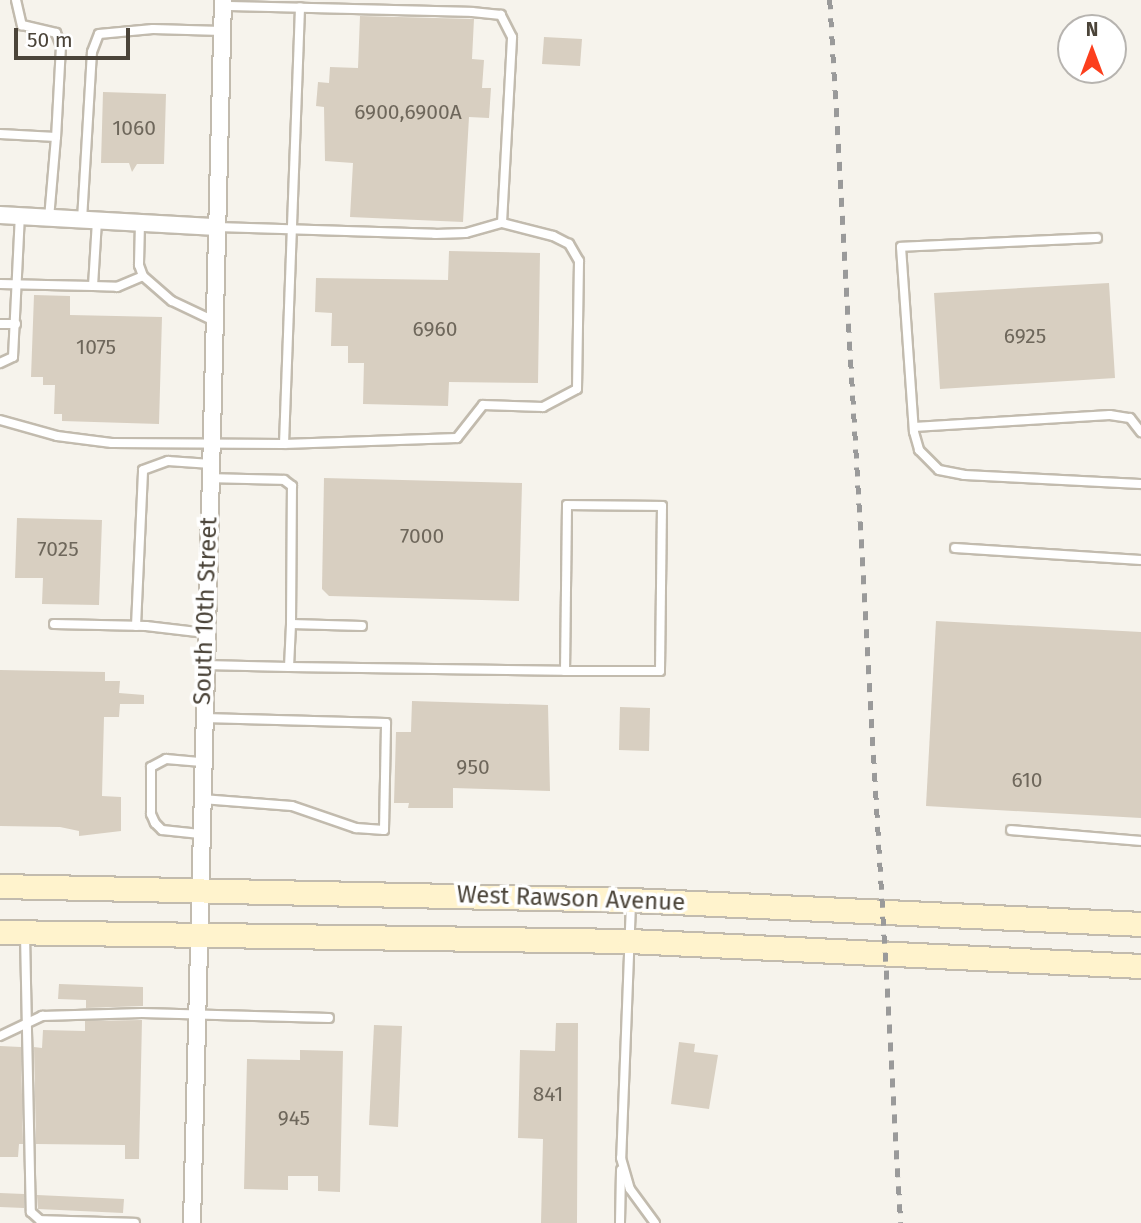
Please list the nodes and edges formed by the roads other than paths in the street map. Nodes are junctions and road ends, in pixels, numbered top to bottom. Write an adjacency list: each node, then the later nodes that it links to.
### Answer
1 (16, 0): 6 (lane)
2 (223, 3): 3 (lane); 4 (street, South 10th Street)
3 (300, 8): 12 (lane); 14 (lane)
4 (222, 31): 10 (lane); 13 (street, South 10th Street)
5 (0, 134): 6 (lane)
6 (57, 137): 9 (lane)
7 (0, 215): 8 (street)
8 (20, 216): 9 (street); 18 (lane)
9 (49, 218): 10 (street)
10 (89, 220): 11 (street); 19 (lane)
11 (140, 223): 13 (street); 16 (lane)
12 (502, 223): 14 (lane); 28 (lane)
13 (217, 227): 14 (lane); 20 (street, South 10th Street)
14 (290, 231): 28 (lane)
15 (1097, 238): 25 (lane)
16 (143, 276): 19 (lane); 20 (lane)
17 (0, 284): 18 (lane)
18 (17, 284): 19 (lane); 22 (lane)
19 (93, 286)
20 (215, 321): 27 (street, South 10th Street)
21 (0, 324): 22 (lane)
22 (16, 324): 23 (lane)
23 (0, 363)
24 (0, 420): 27 (lane)
25 (914, 427): 26 (lane); 30 (lane)
26 (1141, 432)
27 (211, 442): 28 (lane); 29 (street, South 10th Street)
28 (284, 444)
29 (210, 471): 34 (lane); 35 (lane); 37 (street, South 10th Street)
30 (1141, 484)
31 (954, 548): 32 (lane)
32 (1141, 560)
33 (54, 624): 35 (lane)
34 (291, 624): 36 (lane); 39 (lane)
35 (136, 626): 37 (lane)
36 (362, 626)
37 (206, 633): 38 (street, South 10th Street)
38 (205, 665): 39 (lane); 41 (street, South 10th Street)
39 (289, 667): 40 (lane)
40 (565, 671): 40 (lane)
41 (204, 718): 42 (street, South 10th Street); 43 (lane)
42 (202, 762): 43 (street, South 10th Street); 45 (lane)
43 (201, 799): 45 (street, South 10th Street)
44 (1011, 830): 46 (lane)
45 (200, 834): 48 (street, South 10th Street)
46 (1141, 841)
47 (0, 887): 48 (main road, West Rawson Avenue)
48 (199, 892): 49 (main road, West Rawson Avenue); 53 (street, South 10th Street)
49 (631, 900): 50 (main road, West Rawson Avenue); 54 (lane)
50 (1141, 924)
51 (0, 932): 52 (main road, West Rawson Avenue)
52 (25, 932): 53 (main road, West Rawson Avenue); 58 (lane)
53 (199, 937): 54 (main road, West Rawson Avenue); 56 (street, South 10th Street)
54 (630, 941): 55 (main road, West Rawson Avenue); 60 (lane)
55 (1141, 966)
56 (197, 1015): 57 (lane); 58 (lane); 62 (street, South 10th Street)
57 (329, 1018)
58 (23, 1025): 59 (lane); 61 (lane)
59 (0, 1036)
60 (621, 1158): 63 (lane); 64 (lane)
61 (135, 1223)
62 (192, 1223)
63 (620, 1223)
64 (655, 1223)

